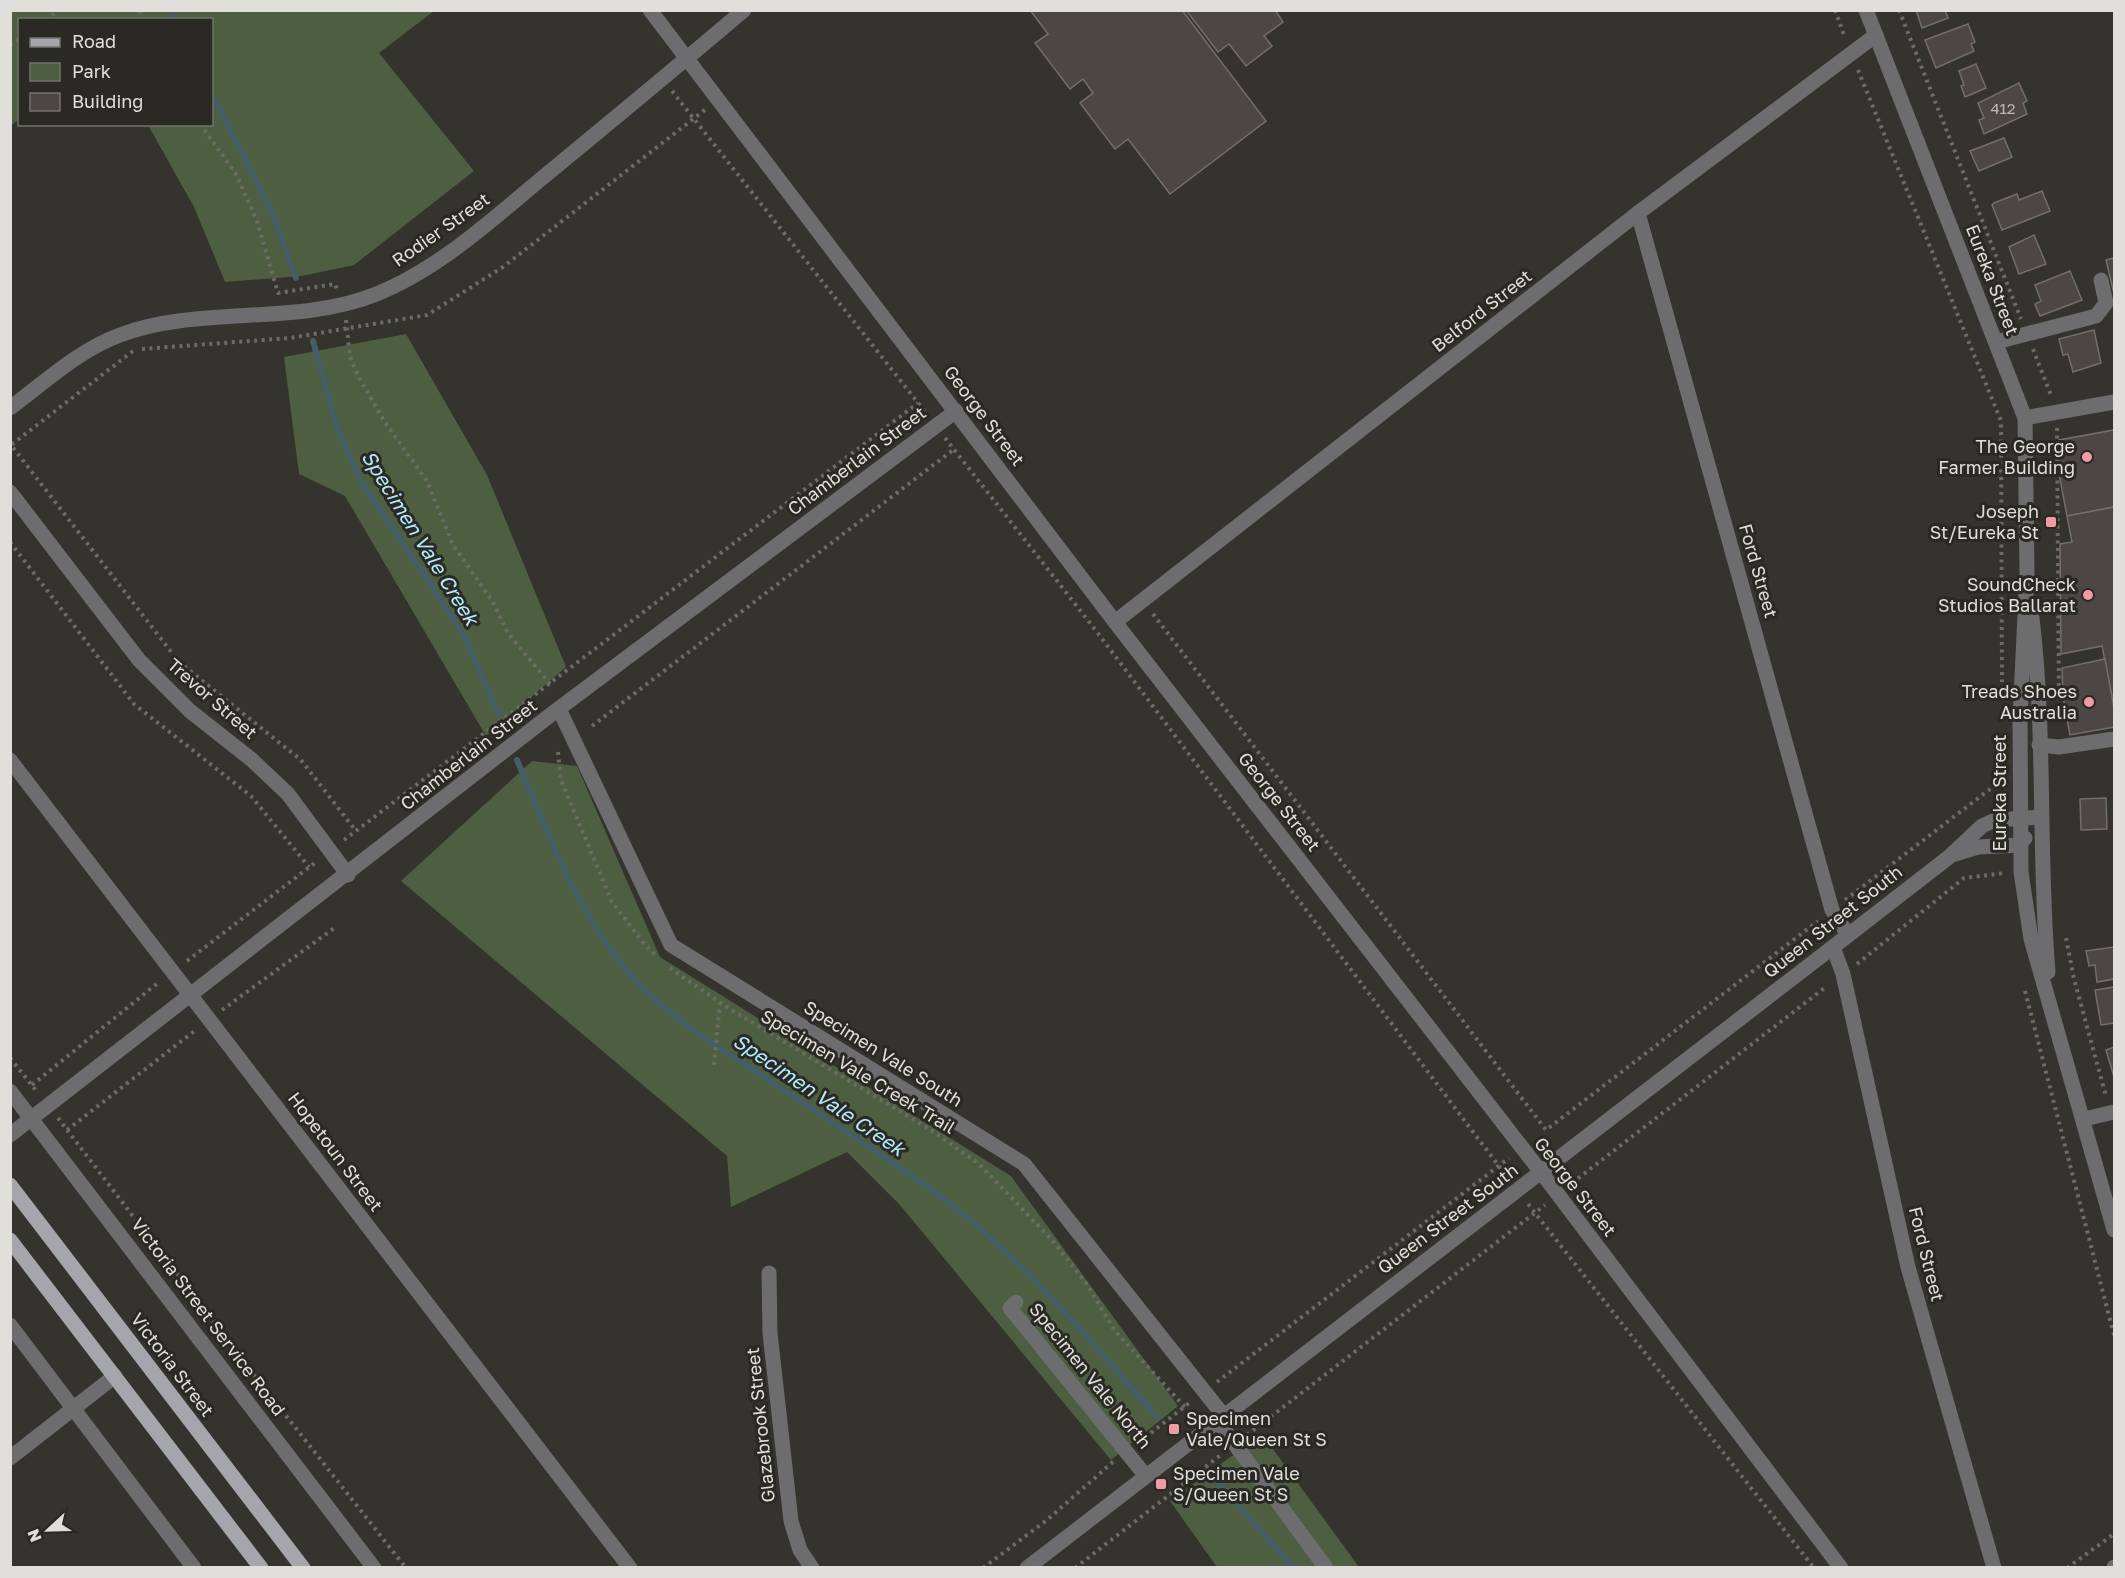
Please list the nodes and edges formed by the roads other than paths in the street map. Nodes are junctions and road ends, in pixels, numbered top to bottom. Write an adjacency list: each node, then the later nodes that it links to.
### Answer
1 (650, 10): 5 (street, George Street)
2 (744, 10): 5 (street, Rodier Street)
3 (1866, 10): 4 (street, Eureka Street)
4 (1876, 35): 6 (street, Belford Street); 8 (street, Eureka Street)
5 (687, 59): 10 (street, Rodier Street); 11 (street, George Street)
6 (1638, 213): 15 (street, Belford Street); 25 (street, Ford Street)
7 (2101, 280): 8 (street)
8 (1996, 342): 12 (street, Eureka Street)
9 (2115, 402): 12 (street)
10 (10, 408)
11 (956, 411): 15 (street, George Street); 16 (street, Chamberlain Street)
12 (2025, 418): 14 (street, Eureka Street)
13 (10, 492): 24 (street, Trevor Street)
14 (2027, 573): 18 (street, Eureka Street); 21 (street, Eureka Street)
15 (1115, 622): 34 (street, George Street)
16 (559, 709): 24 (street, Chamberlain Street); 43 (street, Specimen Vale South)
17 (2115, 739): 18 (street)
18 (2039, 746): 20 (street, Eureka Street)
19 (10, 760): 27 (street, Hopetoun Street)
20 (2040, 817): 21 (street, Queen Street South); 22 (street); 28 (street, Eureka Street)
21 (2019, 818): 22 (street, Eureka Street); 23 (street, Queen Street South)
22 (2019, 845): 23 (street, Queen Street South); 28 (street, Eureka Street)
23 (1949, 857): 25 (street, Queen Street South)
24 (348, 875): 27 (street, Chamberlain Street)
25 (1848, 935): 26 (street, Queen Street South)
26 (1833, 947): 34 (street, Queen Street South); 55 (street, Ford Street)
27 (192, 996): 31 (street, Chamberlain Street); 50 (street, Hopetoun Street)
28 (2053, 1008): 32 (street, Eureka Street)
29 (10, 1091): 31 (street, Victoria Street Service Road)
30 (2112, 1113): 32 (street)
31 (32, 1119): 33 (street, Chamberlain Street); 49 (street, Victoria Street Service Road)
32 (2084, 1119): 36 (street, Eureka Street)
33 (10, 1135)
34 (1541, 1172): 43 (street, Queen Street South); 54 (street, George Street)
35 (10, 1185): 48 (main road, Victoria Street)
36 (2115, 1230)
37 (10, 1240): 41 (main road)
38 (770, 1273): 51 (street, Glazebrook Street)
39 (1016, 1302): 45 (street, Specimen Vale North)
40 (10, 1325): 42 (street)
41 (115, 1376): 42 (street); 47 (main road)
42 (74, 1408): 44 (street); 46 (street)
43 (1220, 1418): 45 (street, Queen Street South); 53 (street, Specimen Vale South)
44 (10, 1458)
45 (1145, 1475): 52 (street, Queen Street South)
46 (194, 1568)
47 (261, 1568)
48 (303, 1568)
49 (374, 1568)
50 (630, 1568)
51 (812, 1568)
52 (1027, 1568)
53 (1326, 1568)
54 (1841, 1568)
55 (1994, 1568)

